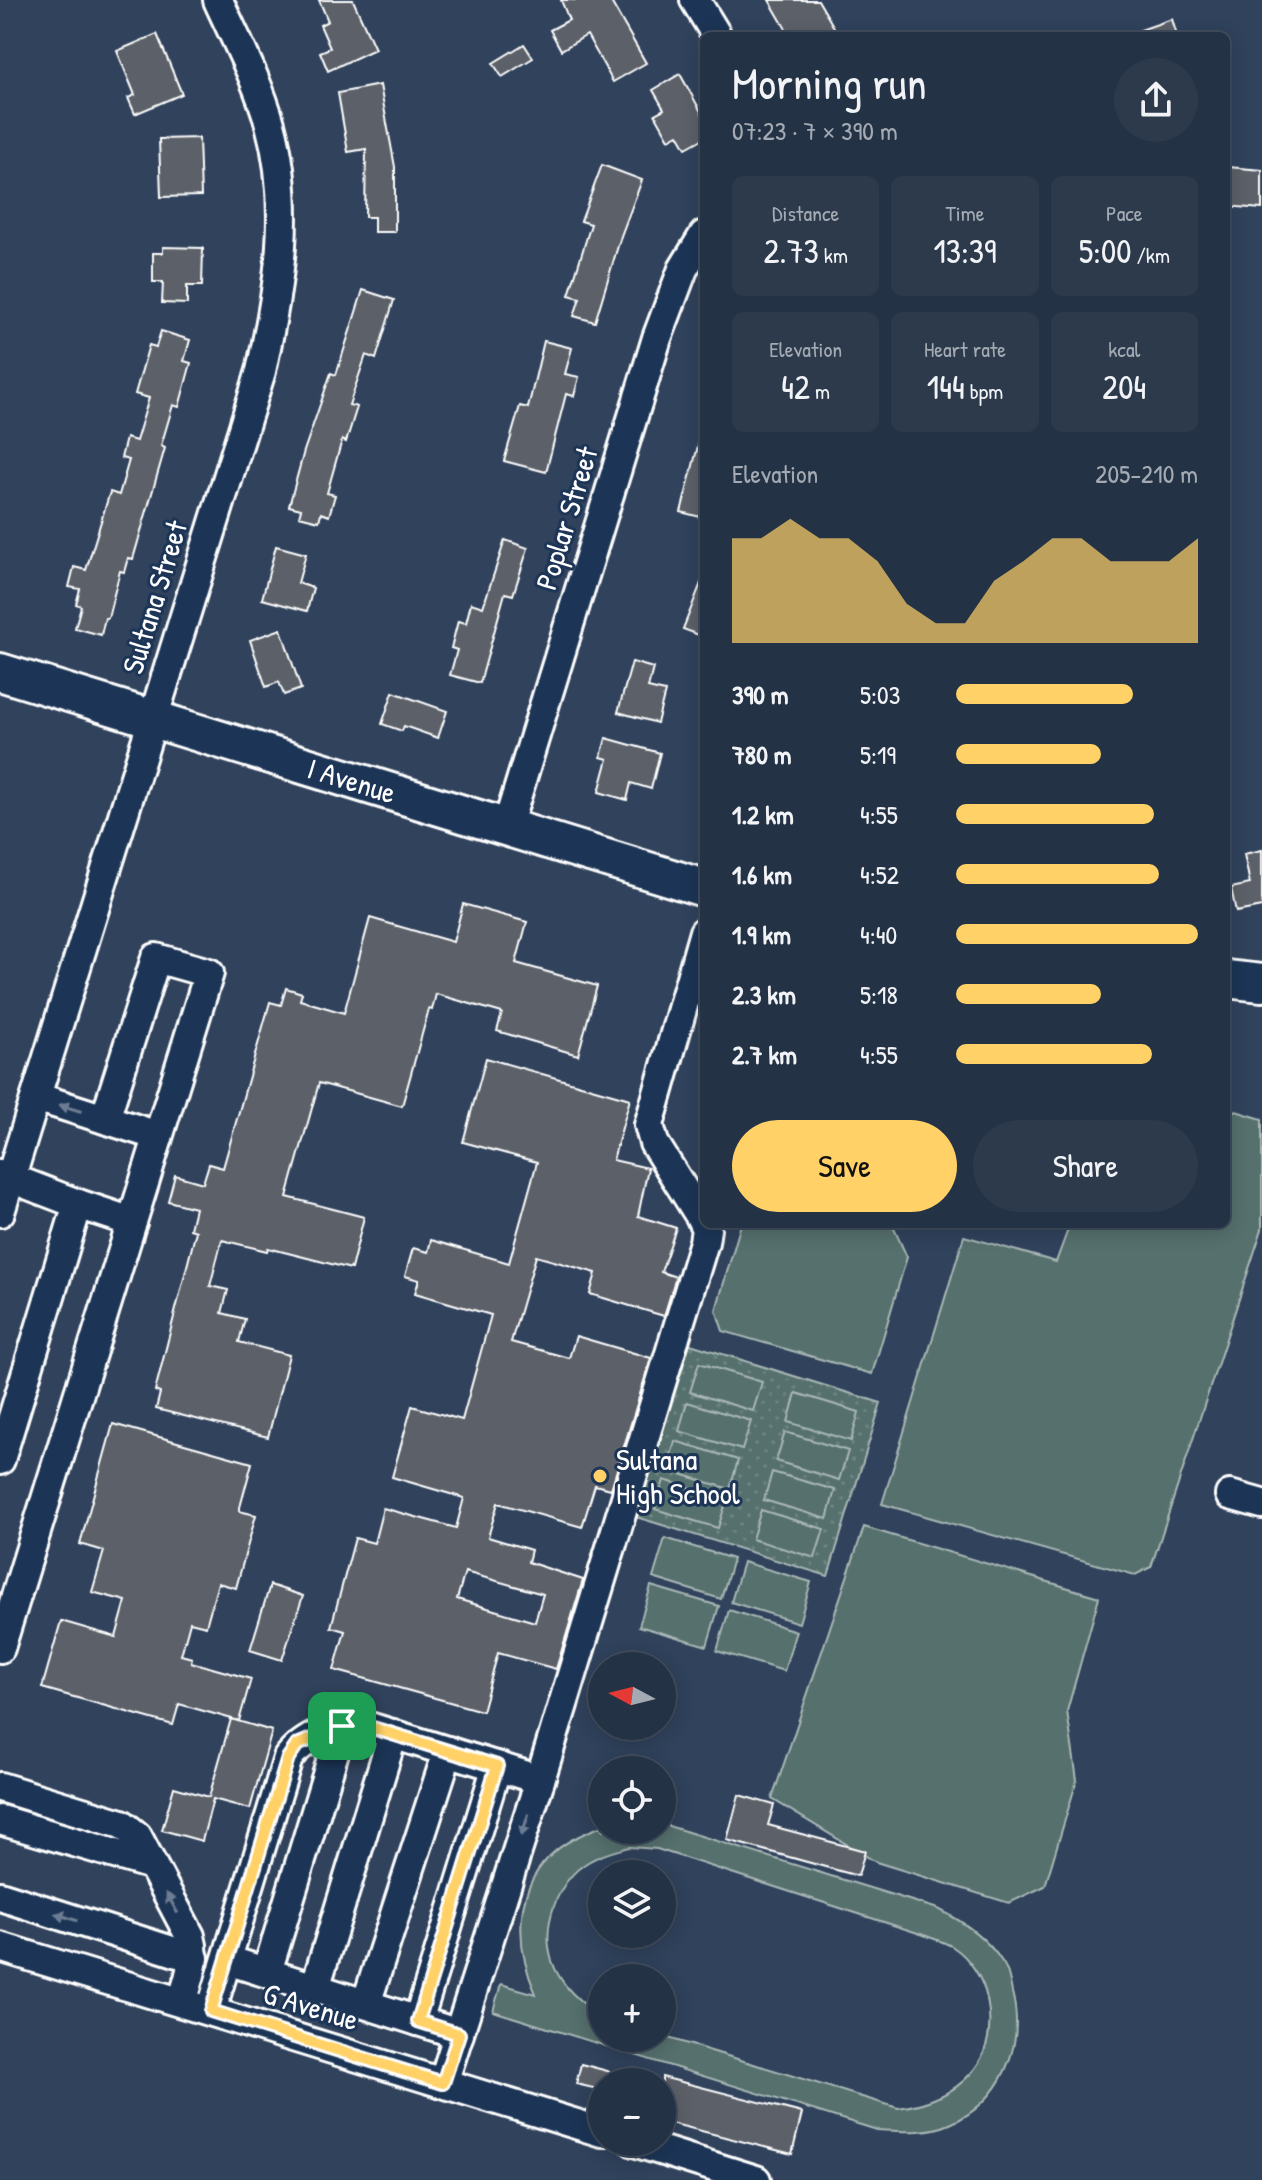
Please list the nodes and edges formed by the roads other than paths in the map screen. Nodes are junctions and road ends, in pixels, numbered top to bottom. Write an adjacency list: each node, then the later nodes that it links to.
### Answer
1 (218, 0): 6 (street, Sultana Street)
2 (695, 0): 3 (street)
3 (715, 32)
4 (700, 241): 7 (street, Poplar Street)
5 (0, 672): 6 (main road, I Avenue)
6 (152, 718): 7 (main road, I Avenue); 12 (street, Sultana Street)
7 (507, 827): 8 (main road, I Avenue)
8 (700, 887)
9 (700, 946): 18 (street)
10 (1230, 979): 11 (main road)
11 (1262, 983)
12 (36, 1097): 13 (street, one-way to 12); 15 (street, Sultana Street)
13 (105, 1119): 14 (street); 14 (street)
14 (158, 1136): 19 (street)
15 (5, 1176): 16 (street); 17 (street, Sultana Street)
16 (78, 1204): 19 (street); 21 (street)
17 (0, 1212)
18 (700, 1216)
19 (132, 1222): 24 (street)
20 (706, 1228): 30 (street)
21 (0, 1460)
22 (1230, 1495): 23 (street)
23 (1262, 1504)
24 (11, 1571): 25 (street)
25 (0, 1648)
26 (342, 1726): 27 (street); 37 (street); 38 (street)
27 (393, 1734): 28 (street); 39 (street)
28 (448, 1751): 29 (street); 41 (street)
29 (497, 1766): 30 (street); 43 (street)
30 (540, 1780): 44 (street, one-way to 44)
31 (0, 1787): 33 (street)
32 (0, 1820): 33 (street)
33 (152, 1865): 36 (street, one-way to 33)
34 (0, 1896): 36 (street, one-way to 34)
35 (0, 1947): 40 (street, G Avenue)
36 (194, 1958): 40 (street)
37 (227, 1960): 38 (street); 42 (street)
38 (267, 1972): 39 (street)
39 (315, 1988): 41 (street)
40 (182, 2002): 42 (street, G Avenue)
41 (366, 2004): 43 (street)
42 (211, 2011): 45 (street, G Avenue)
43 (418, 2021): 44 (street)
44 (459, 2034): 45 (street)
45 (443, 2083): 46 (street, G Avenue)
46 (588, 2128)
47 (676, 2155): 48 (street)
48 (756, 2180)

